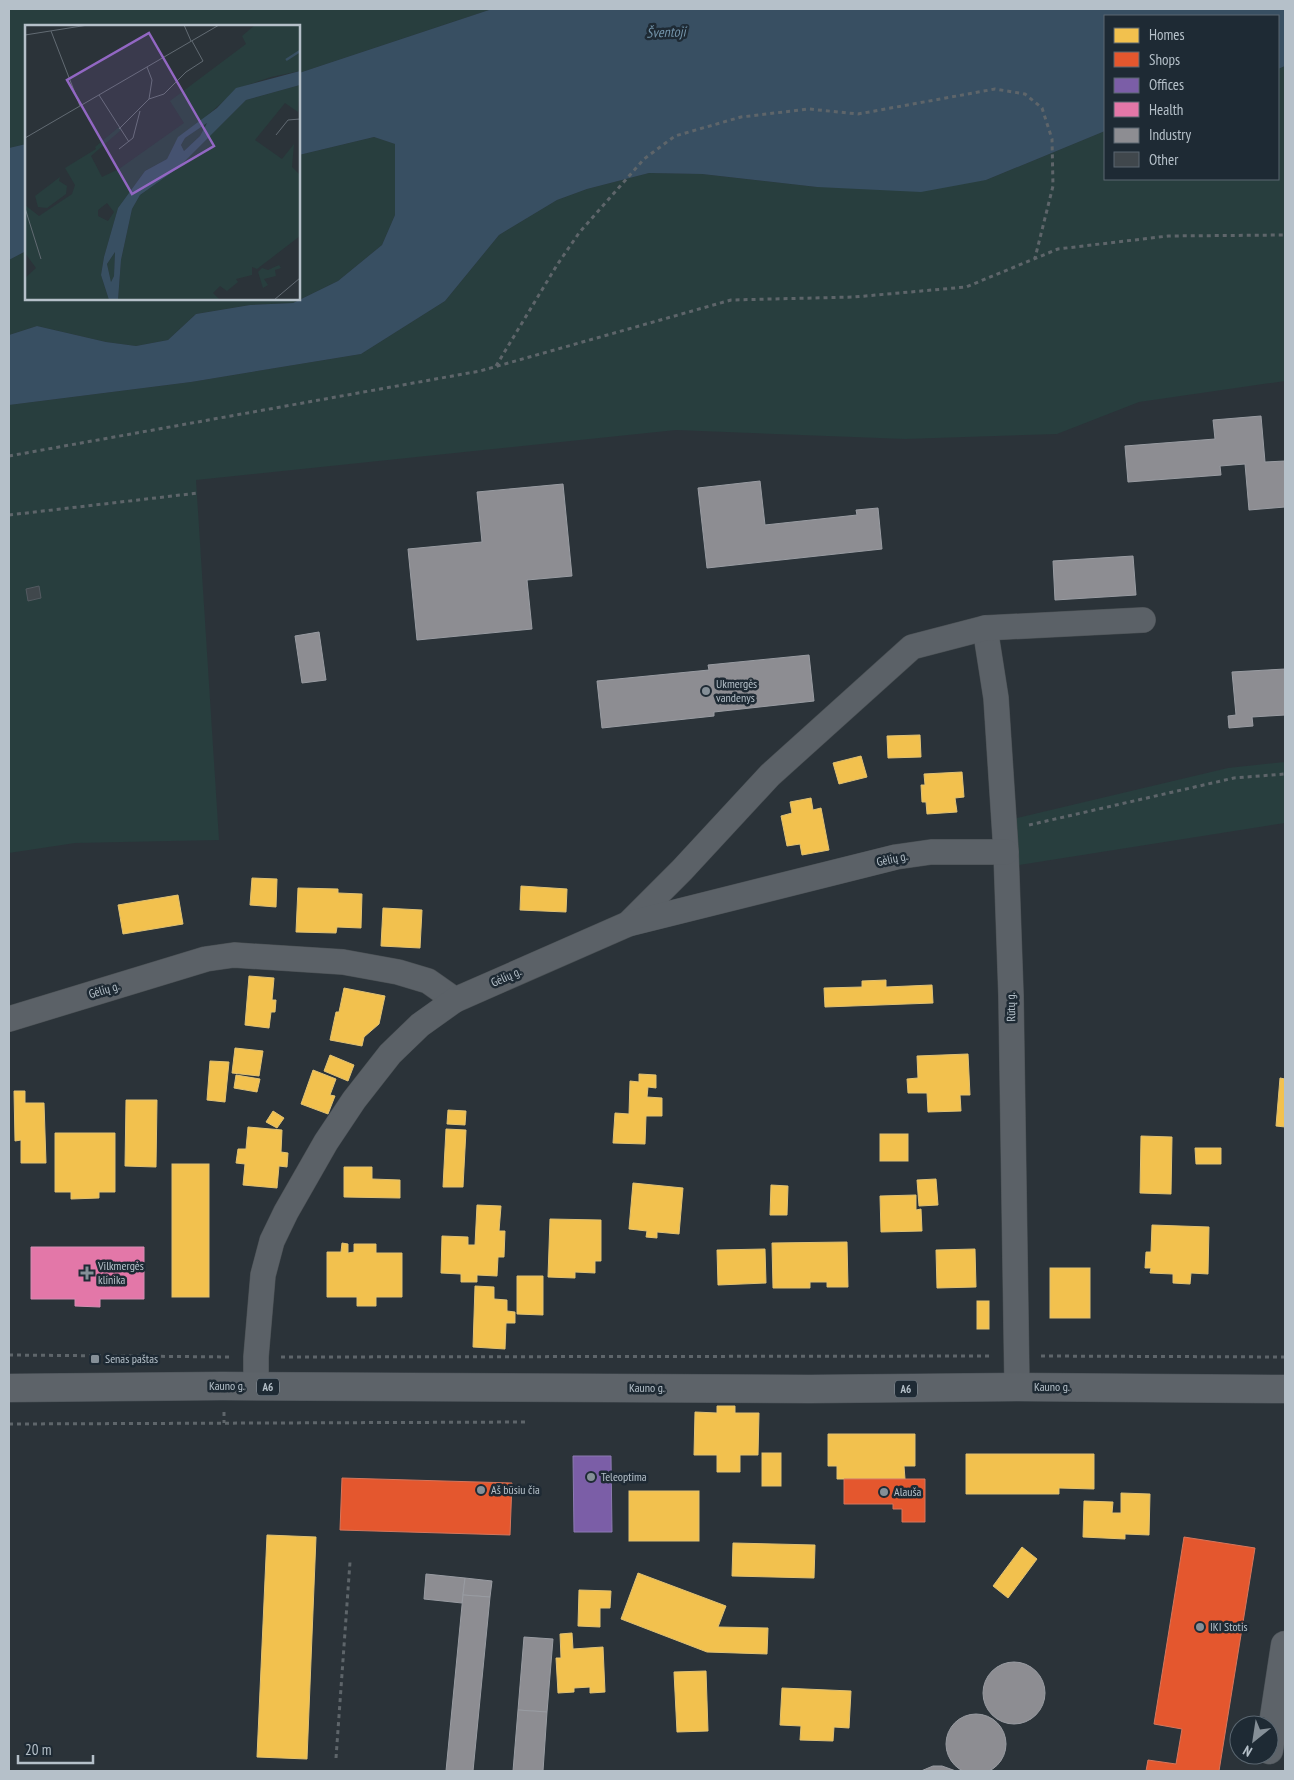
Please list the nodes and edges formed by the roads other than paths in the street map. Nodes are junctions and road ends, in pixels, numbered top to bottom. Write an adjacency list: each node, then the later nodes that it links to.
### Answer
1 (1143, 620): 2 (street)
2 (986, 628): 3 (street, Rūtų g.); 4 (street)
3 (1005, 842): 4 (street, Gėlių g.); 8 (street, Rūtų g.)
4 (628, 924): 5 (street, Gėlių g.)
5 (455, 1000): 6 (street, Gėlių g.); 7 (street)
6 (9, 1019)
7 (256, 1386): 8 (main road, Kauno g. / A6); 9 (main road, Kauno g. / A6)
8 (1017, 1387): 10 (main road, Kauno g. / A6)
9 (9, 1388)
10 (1285, 1389)
11 (1285, 1645): 12 (main road)
12 (1274, 1715)

